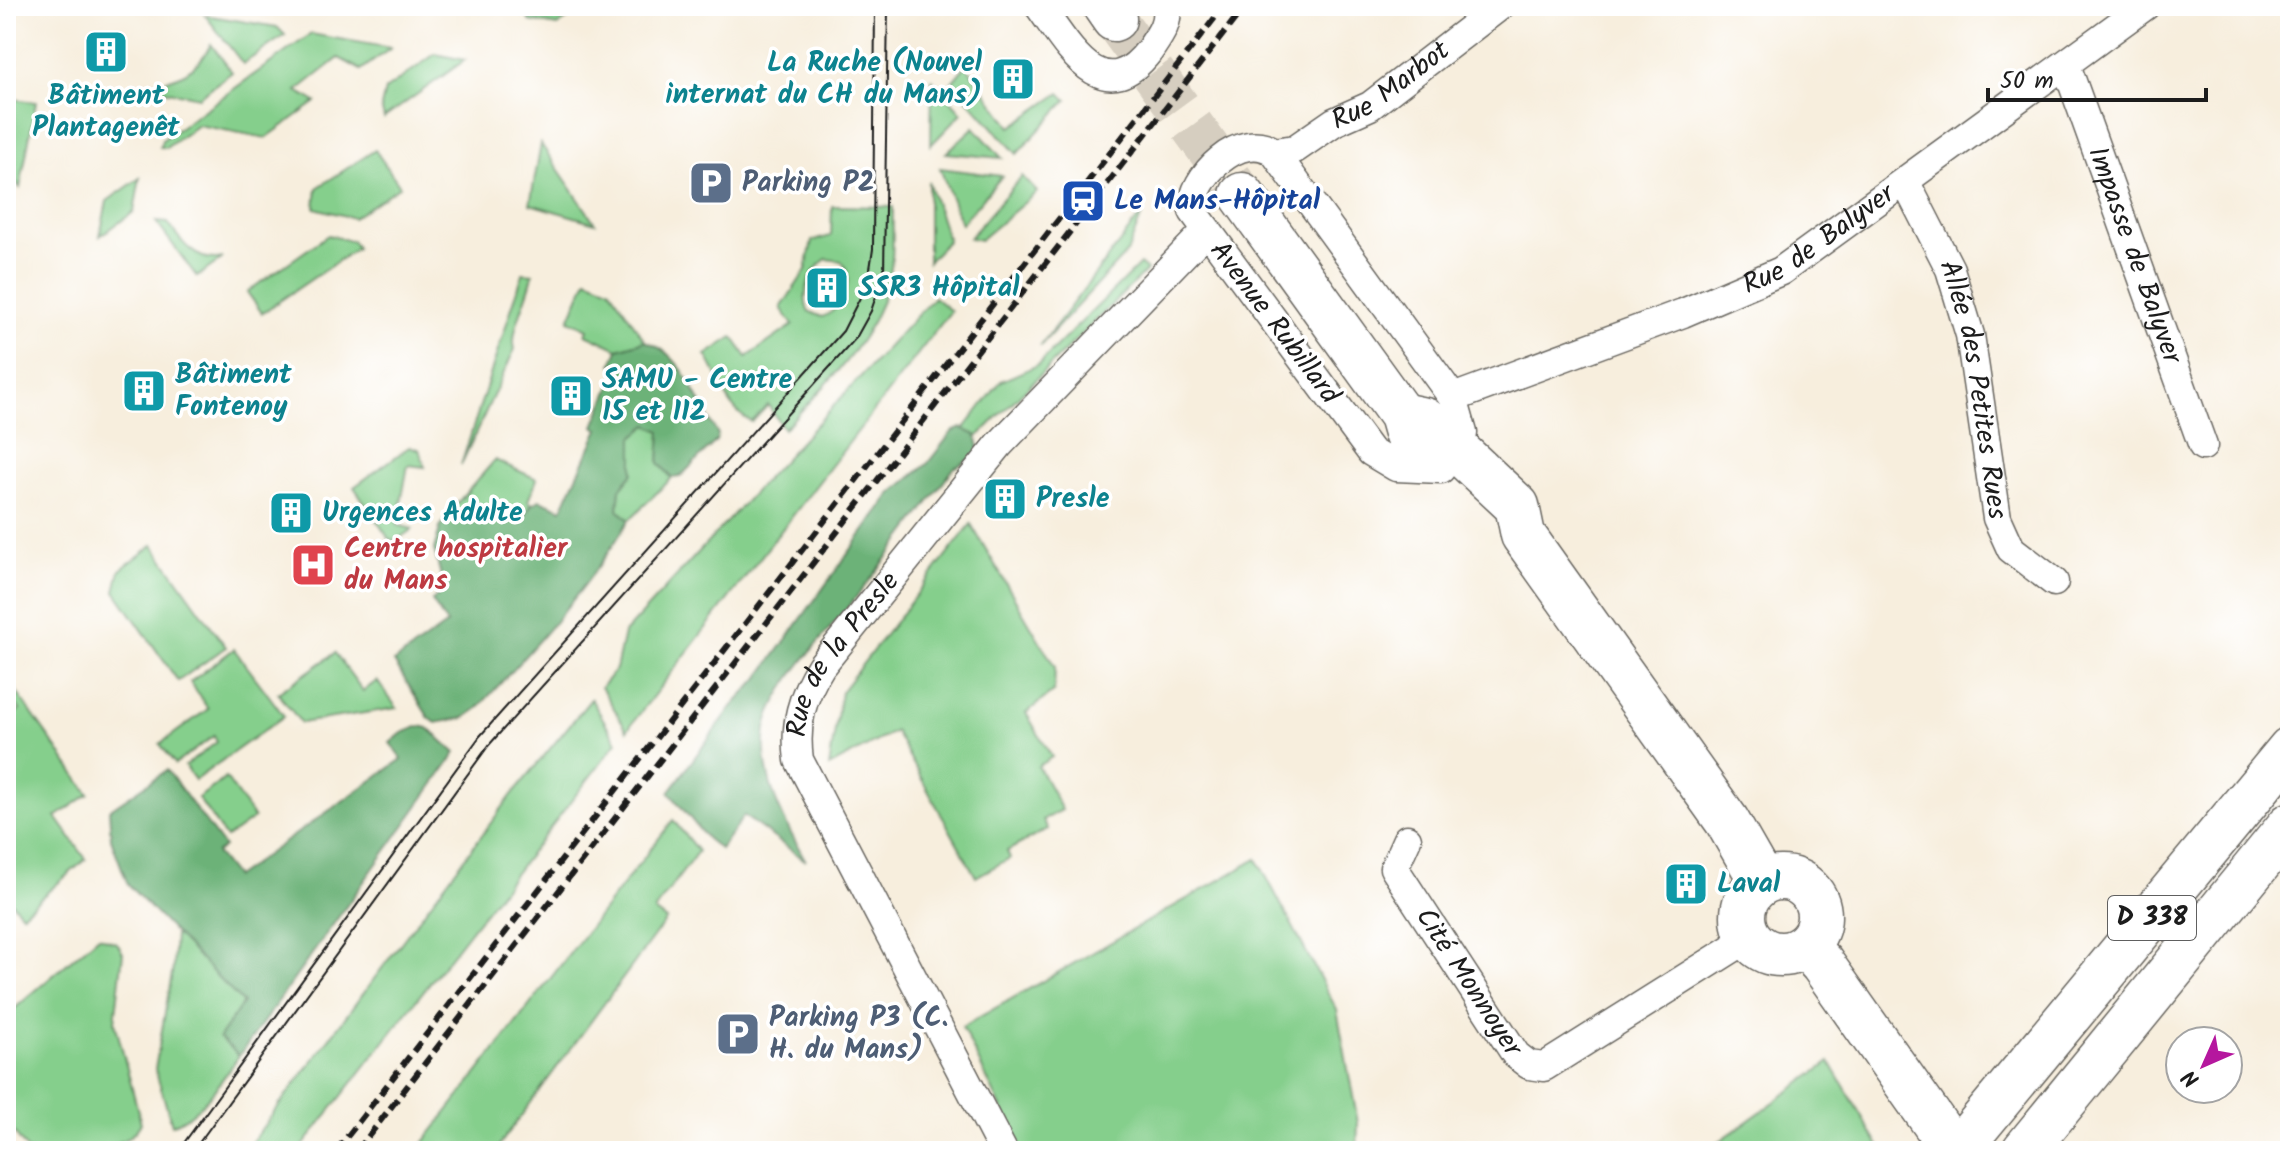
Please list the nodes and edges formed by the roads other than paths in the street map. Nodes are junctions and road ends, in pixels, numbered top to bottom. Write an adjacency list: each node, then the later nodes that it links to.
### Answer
1 (1039, 6): 2 (street)
2 (1166, 6)
3 (1500, 6): 6 (street, Rue Marbot)
4 (2145, 6): 5 (street, Rue de Balyver)
5 (2066, 65): 7 (street, Rue de Balyver); 11 (street, Impasse de Balyver)
6 (1274, 152): 9 (street, Avenue Rubillard); 10 (street)
7 (1906, 183): 10 (street, Rue de Balyver); 13 (street, Allée des Petites Rues)
8 (1242, 195): 12 (main road, Avenue Rubillard)
9 (1206, 231): 12 (street, Avenue Rubillard); 20 (street, Rue de la Presle)
10 (1453, 398): 12 (street)
11 (2203, 446)
12 (1450, 461): 17 (main road, Avenue Rubillard)
13 (2054, 582)
14 (2290, 749): 21 (main road, D 338)
15 (2290, 825): 22 (main road, D 338)
16 (1407, 839): 18 (street, Cité Monnoyer)
17 (1762, 882): 18 (main road); 19 (main road)
18 (1749, 938): 19 (main road)
19 (1805, 946): 21 (main road)
20 (1003, 1151)
21 (1956, 1151)
22 (2024, 1151)

